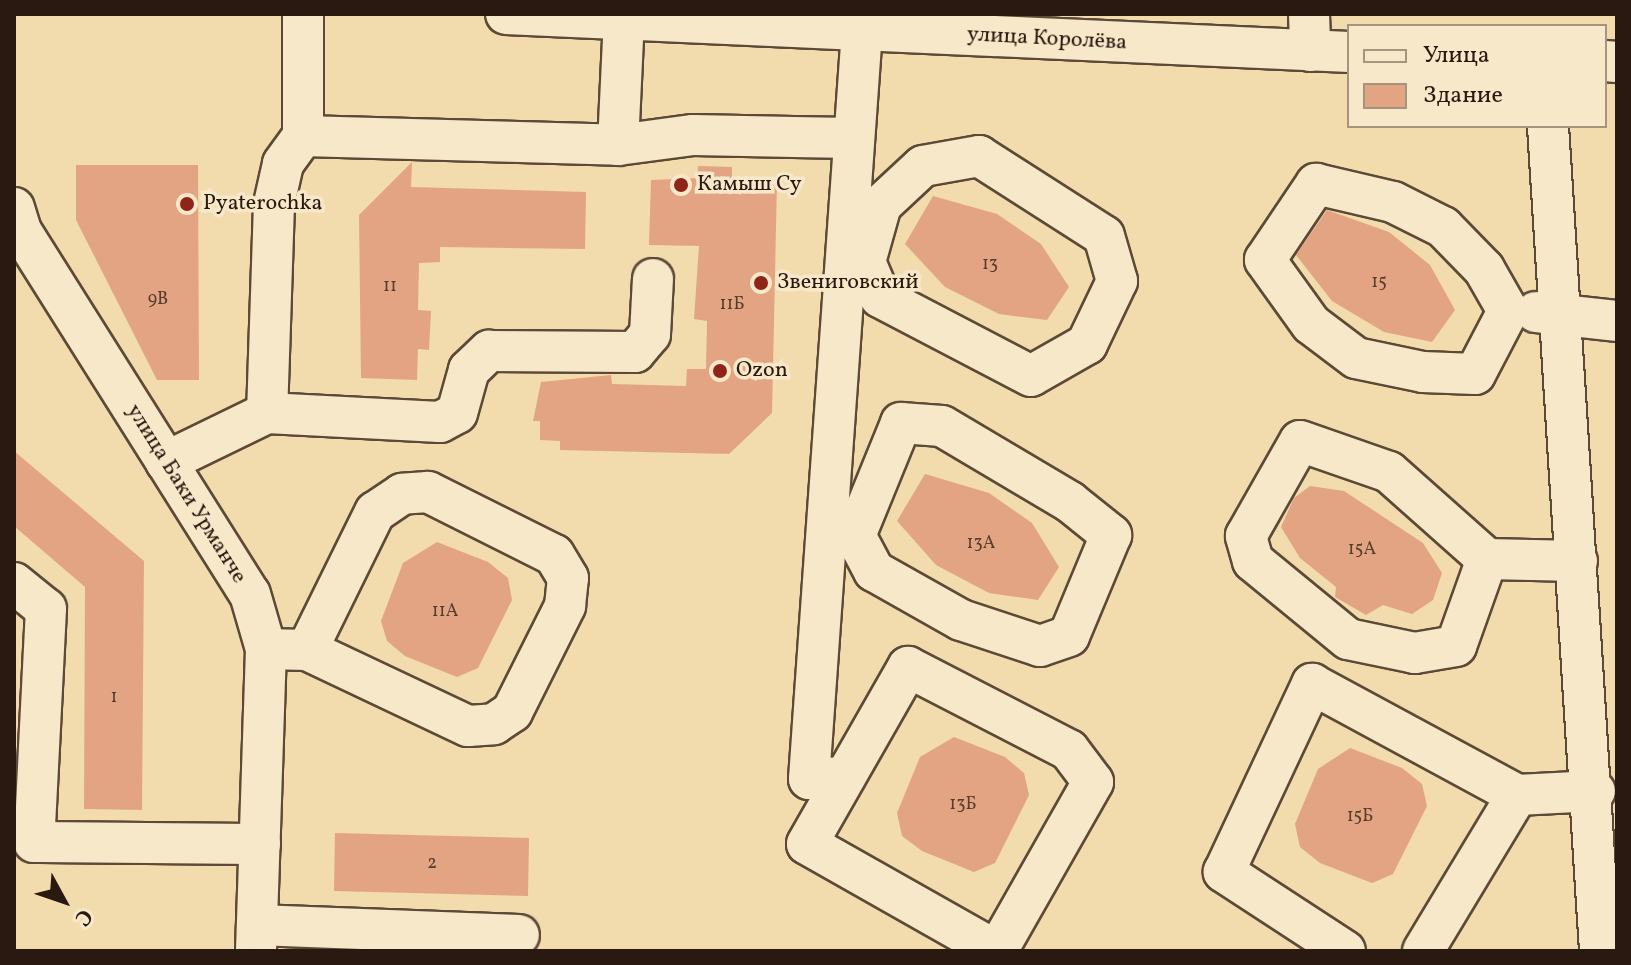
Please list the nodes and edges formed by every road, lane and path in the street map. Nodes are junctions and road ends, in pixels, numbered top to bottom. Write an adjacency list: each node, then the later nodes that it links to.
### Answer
1 (303, 14): 9 (street)
2 (506, 14): 3 (street, улица Королёва)
3 (624, 19): 5 (street, улица Королёва); 11 (street)
4 (1026, 26): 5 (street, улица Королёва); 6 (street, улица Королёва)
5 (862, 30): 10 (street)
6 (1310, 32): 7 (street, улица Королёва)
7 (1347, 51)
8 (1548, 128): 16 (street)
9 (303, 136): 11 (street); 18 (street)
10 (854, 138): 11 (street); 13 (street)
11 (618, 145)
12 (14, 208): 19 (street, улица Баки Урманче)
13 (856, 257): 13 (street); 20 (street)
14 (653, 279): 18 (street)
15 (1508, 311): 15 (street); 16 (street)
16 (1560, 313): 17 (street); 22 (street)
17 (1617, 321)
18 (267, 413): 19 (street)
19 (166, 462): 24 (street, улица Баки Урманче)
20 (840, 533): 20 (street); 28 (street)
21 (1487, 559): 21 (street); 22 (street)
22 (1577, 561): 26 (street)
23 (14, 583): 27 (street)
24 (266, 649): 25 (street); 31 (street, улица Баки Урманче)
25 (307, 650): 25 (street)
26 (1601, 670): 29 (street)
27 (27, 718): 31 (street)
28 (845, 777): 34 (street); 34 (street)
29 (1595, 791): 30 (street); 37 (street)
30 (1517, 795): 35 (street); 36 (street)
31 (260, 844): 33 (street, улица Баки Урманче)
32 (519, 935): 33 (street)
33 (256, 938)
34 (996, 951)
35 (1345, 951)
36 (1423, 951)
37 (1600, 951)
38 (1610, 951): 39 (street)
39 (1617, 951)

